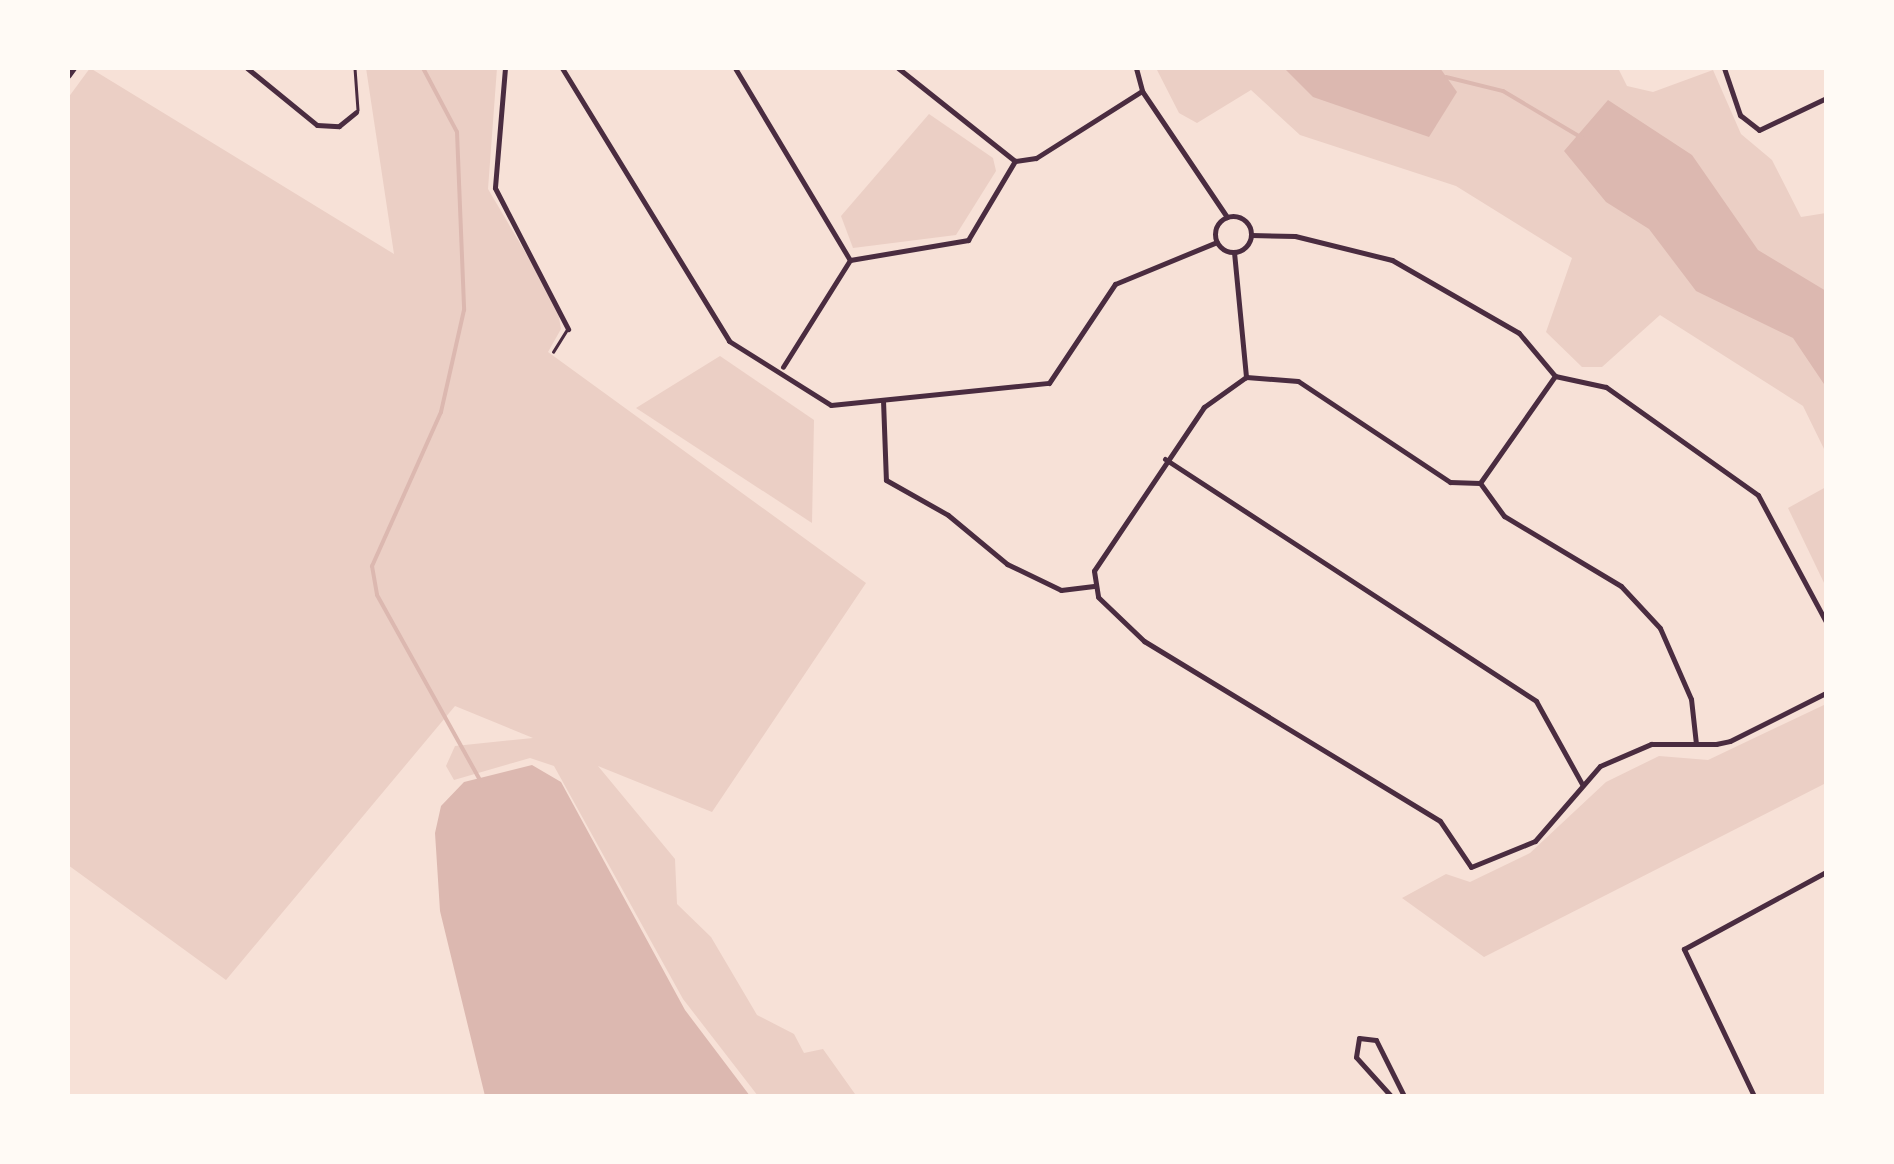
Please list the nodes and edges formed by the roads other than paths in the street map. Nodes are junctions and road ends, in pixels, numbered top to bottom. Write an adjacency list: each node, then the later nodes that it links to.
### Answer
1 (72, 68): 10 (main road)
2 (356, 68): 13 (lane)
3 (505, 68): 20 (street)
4 (562, 68): 22 (street)
5 (736, 68): 19 (street)
6 (898, 68): 14 (street)
7 (1136, 68): 11 (street)
8 (1724, 68): 12 (street)
9 (250, 70): 13 (street)
10 (68, 75)
11 (1142, 91): 14 (street); 15 (street)
12 (1826, 98)
13 (356, 112)
14 (1015, 162): 19 (street)
15 (1227, 217): 16 (street); 17 (street)
16 (1251, 236): 18 (street); 24 (street)
17 (1217, 242): 18 (street); 25 (street)
18 (1234, 252): 23 (street)
19 (850, 260): 22 (street)
20 (568, 329): 21 (lane)
21 (553, 352)
22 (782, 366): 25 (street)
23 (1246, 376): 26 (street); 27 (street)
24 (1555, 376): 27 (street); 29 (street)
25 (883, 400): 28 (street)
26 (1164, 459): 28 (street); 32 (street)
27 (1480, 483): 31 (street)
28 (1094, 586): 32 (street)
29 (1826, 622)
30 (1826, 694): 31 (street)
31 (1696, 744): 32 (street)
32 (1582, 784)
33 (1826, 872): 35 (street)
34 (1397, 1095): 34 (street)
35 (1754, 1096)

